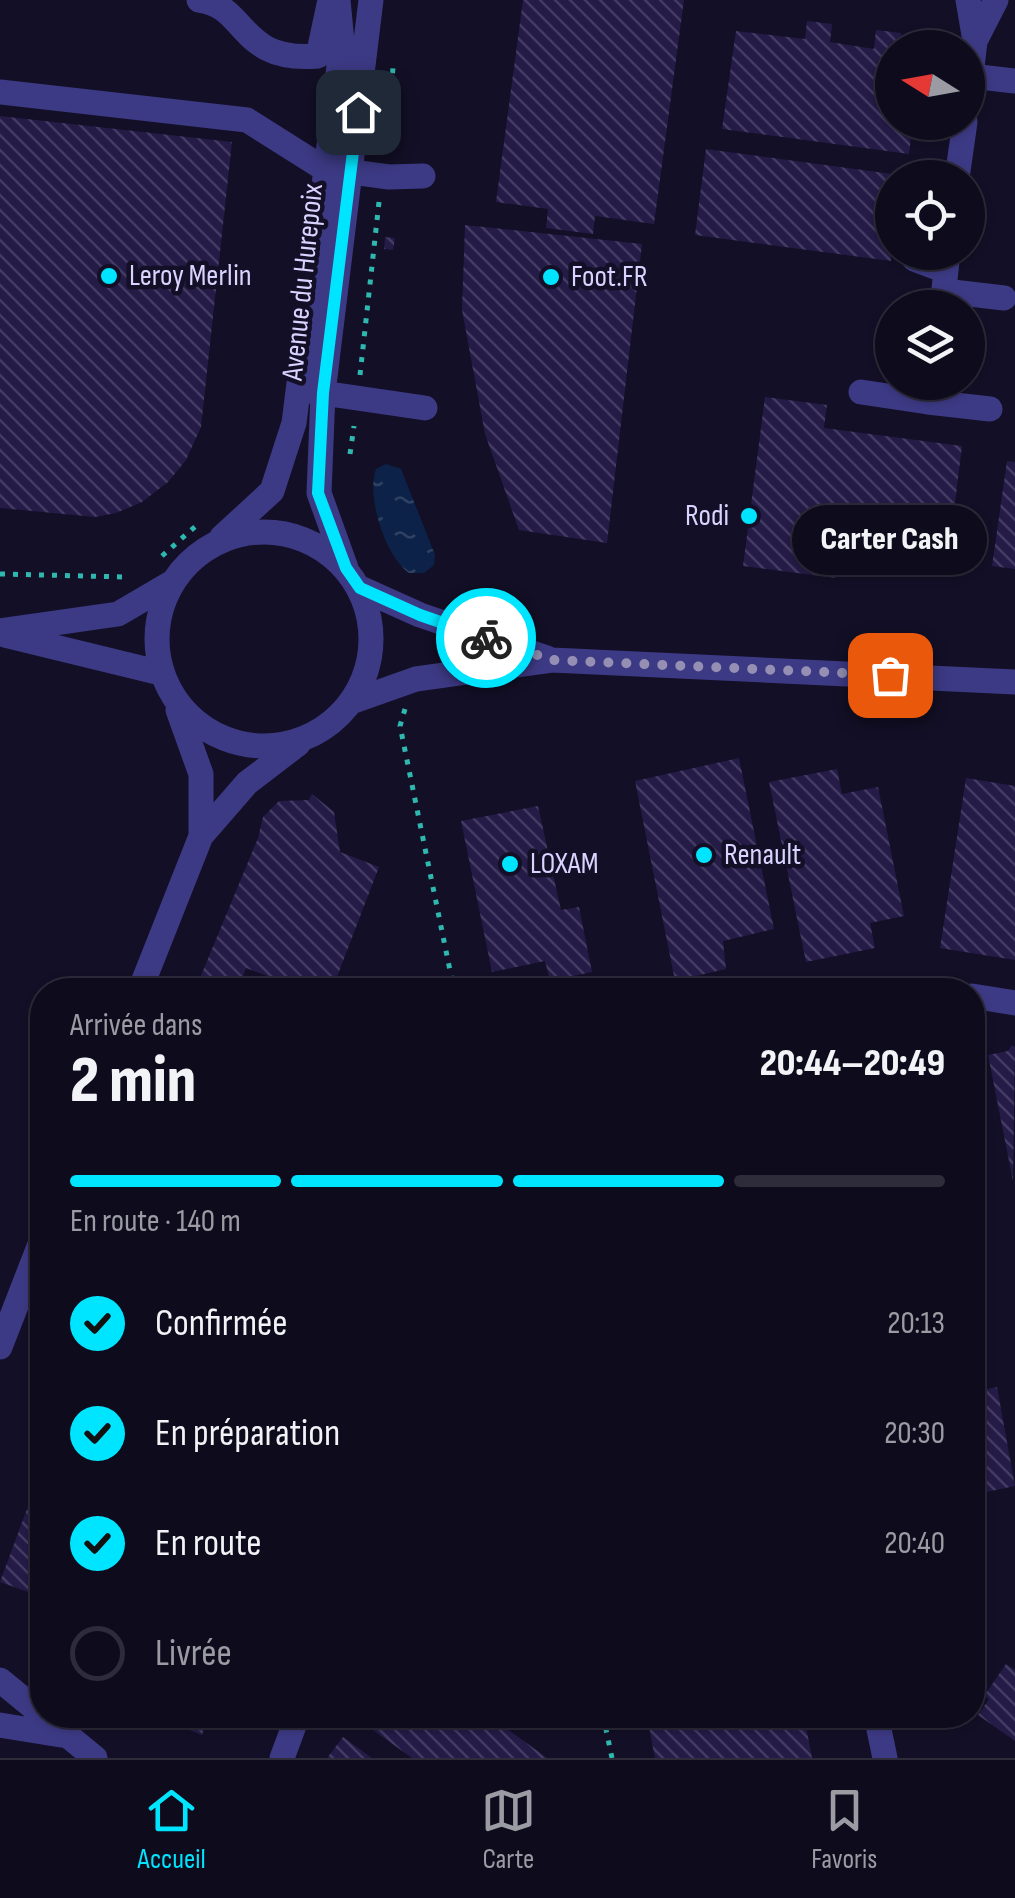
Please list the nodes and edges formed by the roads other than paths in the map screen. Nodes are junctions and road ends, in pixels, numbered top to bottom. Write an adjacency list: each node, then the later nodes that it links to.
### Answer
1 (199, 0): 2 (street)
2 (330, 0)
3 (338, 0): 12 (street, Avenue du Hurepoix)
4 (371, 0): 12 (street, Avenue du Hurepoix)
5 (968, 0): 7 (street)
6 (996, 0): 8 (street)
7 (973, 30)
8 (980, 30)
9 (1015, 80): 10 (street)
10 (985, 86)
11 (0, 92): 12 (street)
12 (336, 169): 13 (street); 16 (street, Avenue du Hurepoix)
13 (423, 176)
14 (945, 280): 15 (street)
15 (1004, 298)
16 (311, 391): 20 (street); 22 (street, Avenue du Hurepoix); 23 (street, Avenue du Hurepoix)
17 (861, 392): 18 (street)
18 (875, 392)
19 (958, 400): 21 (street)
20 (425, 408)
21 (990, 409)
22 (213, 528): 23 (street); 24 (street)
23 (353, 578): 26 (street); 30 (street)
24 (171, 584): 25 (street); 27 (street)
25 (0, 632): 27 (street)
26 (552, 660): 28 (street); 30 (street)
27 (162, 673): 29 (street)
28 (1015, 682)
29 (174, 697): 31 (street); 32 (street)
30 (352, 702): 31 (street)
31 (304, 739): 32 (street)
32 (201, 836): 33 (street)
33 (145, 978)
34 (985, 998): 35 (street)
35 (1015, 1003)
36 (30, 1269): 37 (street)
37 (0, 1347)
38 (0, 1680): 39 (street)
39 (30, 1706)
40 (0, 1726): 44 (street)
41 (55, 1728): 44 (street)
42 (293, 1728): 46 (street)
43 (878, 1728): 47 (street)
44 (62, 1734): 45 (street)
45 (95, 1758)
46 (282, 1758)
47 (884, 1758)

